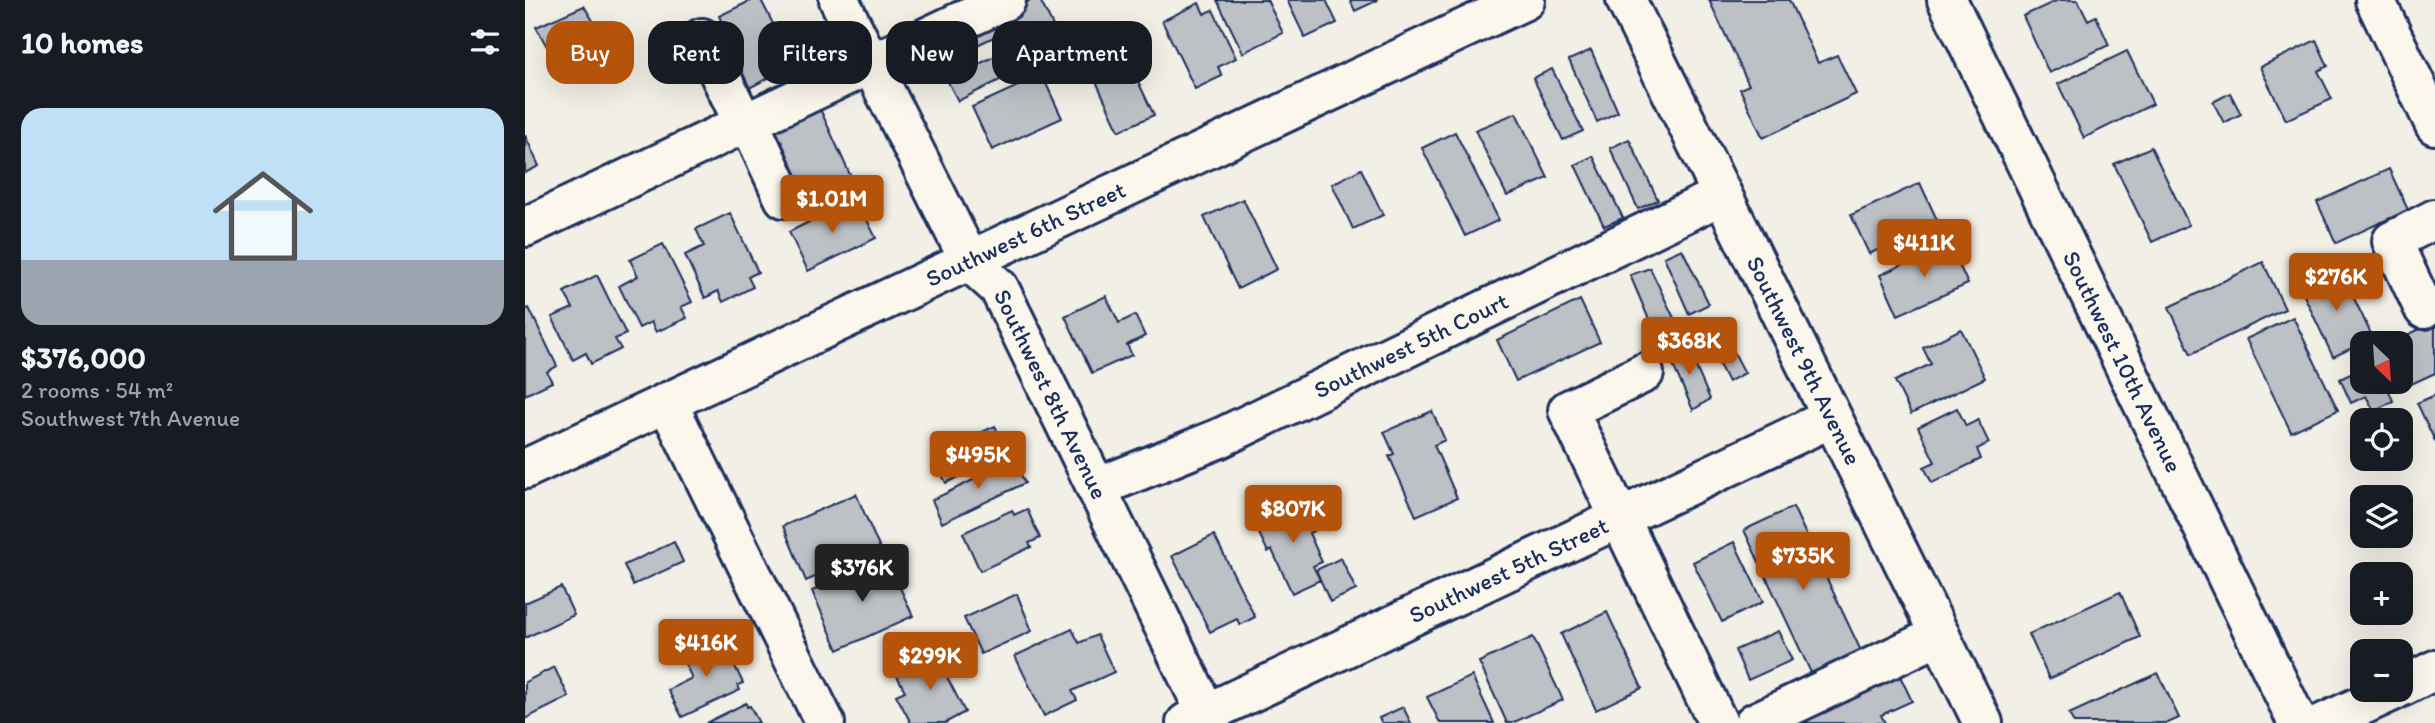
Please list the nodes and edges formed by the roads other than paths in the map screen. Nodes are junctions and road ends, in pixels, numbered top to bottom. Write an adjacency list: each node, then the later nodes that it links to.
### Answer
1 (839, 0): 7 (street, Southwest 8th Avenue)
2 (1006, 0): 8 (street)
3 (1525, 0): 18 (street, Southwest 6th Street)
4 (1626, 0): 14 (street, Southwest 9th Avenue)
5 (1947, 0): 35 (street, Southwest 10th Avenue)
6 (2375, 0): 13 (street)
7 (849, 21)
8 (872, 64)
9 (872, 69): 18 (street, Southwest 8th Avenue)
10 (726, 84): 12 (street)
11 (829, 84): 12 (street)
12 (746, 123): 15 (street); 17 (street)
13 (2435, 125)
14 (1722, 195): 22 (street, Southwest 9th Avenue); 24 (street, Southwest 5th Court)
15 (784, 198)
16 (2435, 219): 19 (street)
17 (525, 227)
18 (970, 262): 21 (street, Southwest 6th Street); 24 (street, Southwest 8th Avenue)
19 (2424, 309)
20 (1644, 373): 25 (street)
21 (667, 402): 23 (street, Southwest 6th Street); 31 (street)
22 (1831, 418): 25 (street, Southwest 5th Street); 26 (street, Southwest 9th Avenue)
23 (525, 469)
24 (1096, 488): 30 (street, Southwest 8th Avenue)
25 (1620, 517): 30 (street, Southwest 5th Street); 32 (street)
26 (1940, 635): 33 (street); 34 (street, Southwest 9th Avenue)
27 (2435, 670): 28 (street)
28 (2413, 681)
29 (2369, 702): 36 (street)
30 (1201, 720)
31 (825, 723)
32 (1718, 723)
33 (1754, 723)
34 (1983, 723)
35 (2298, 723)
36 (2324, 723)

